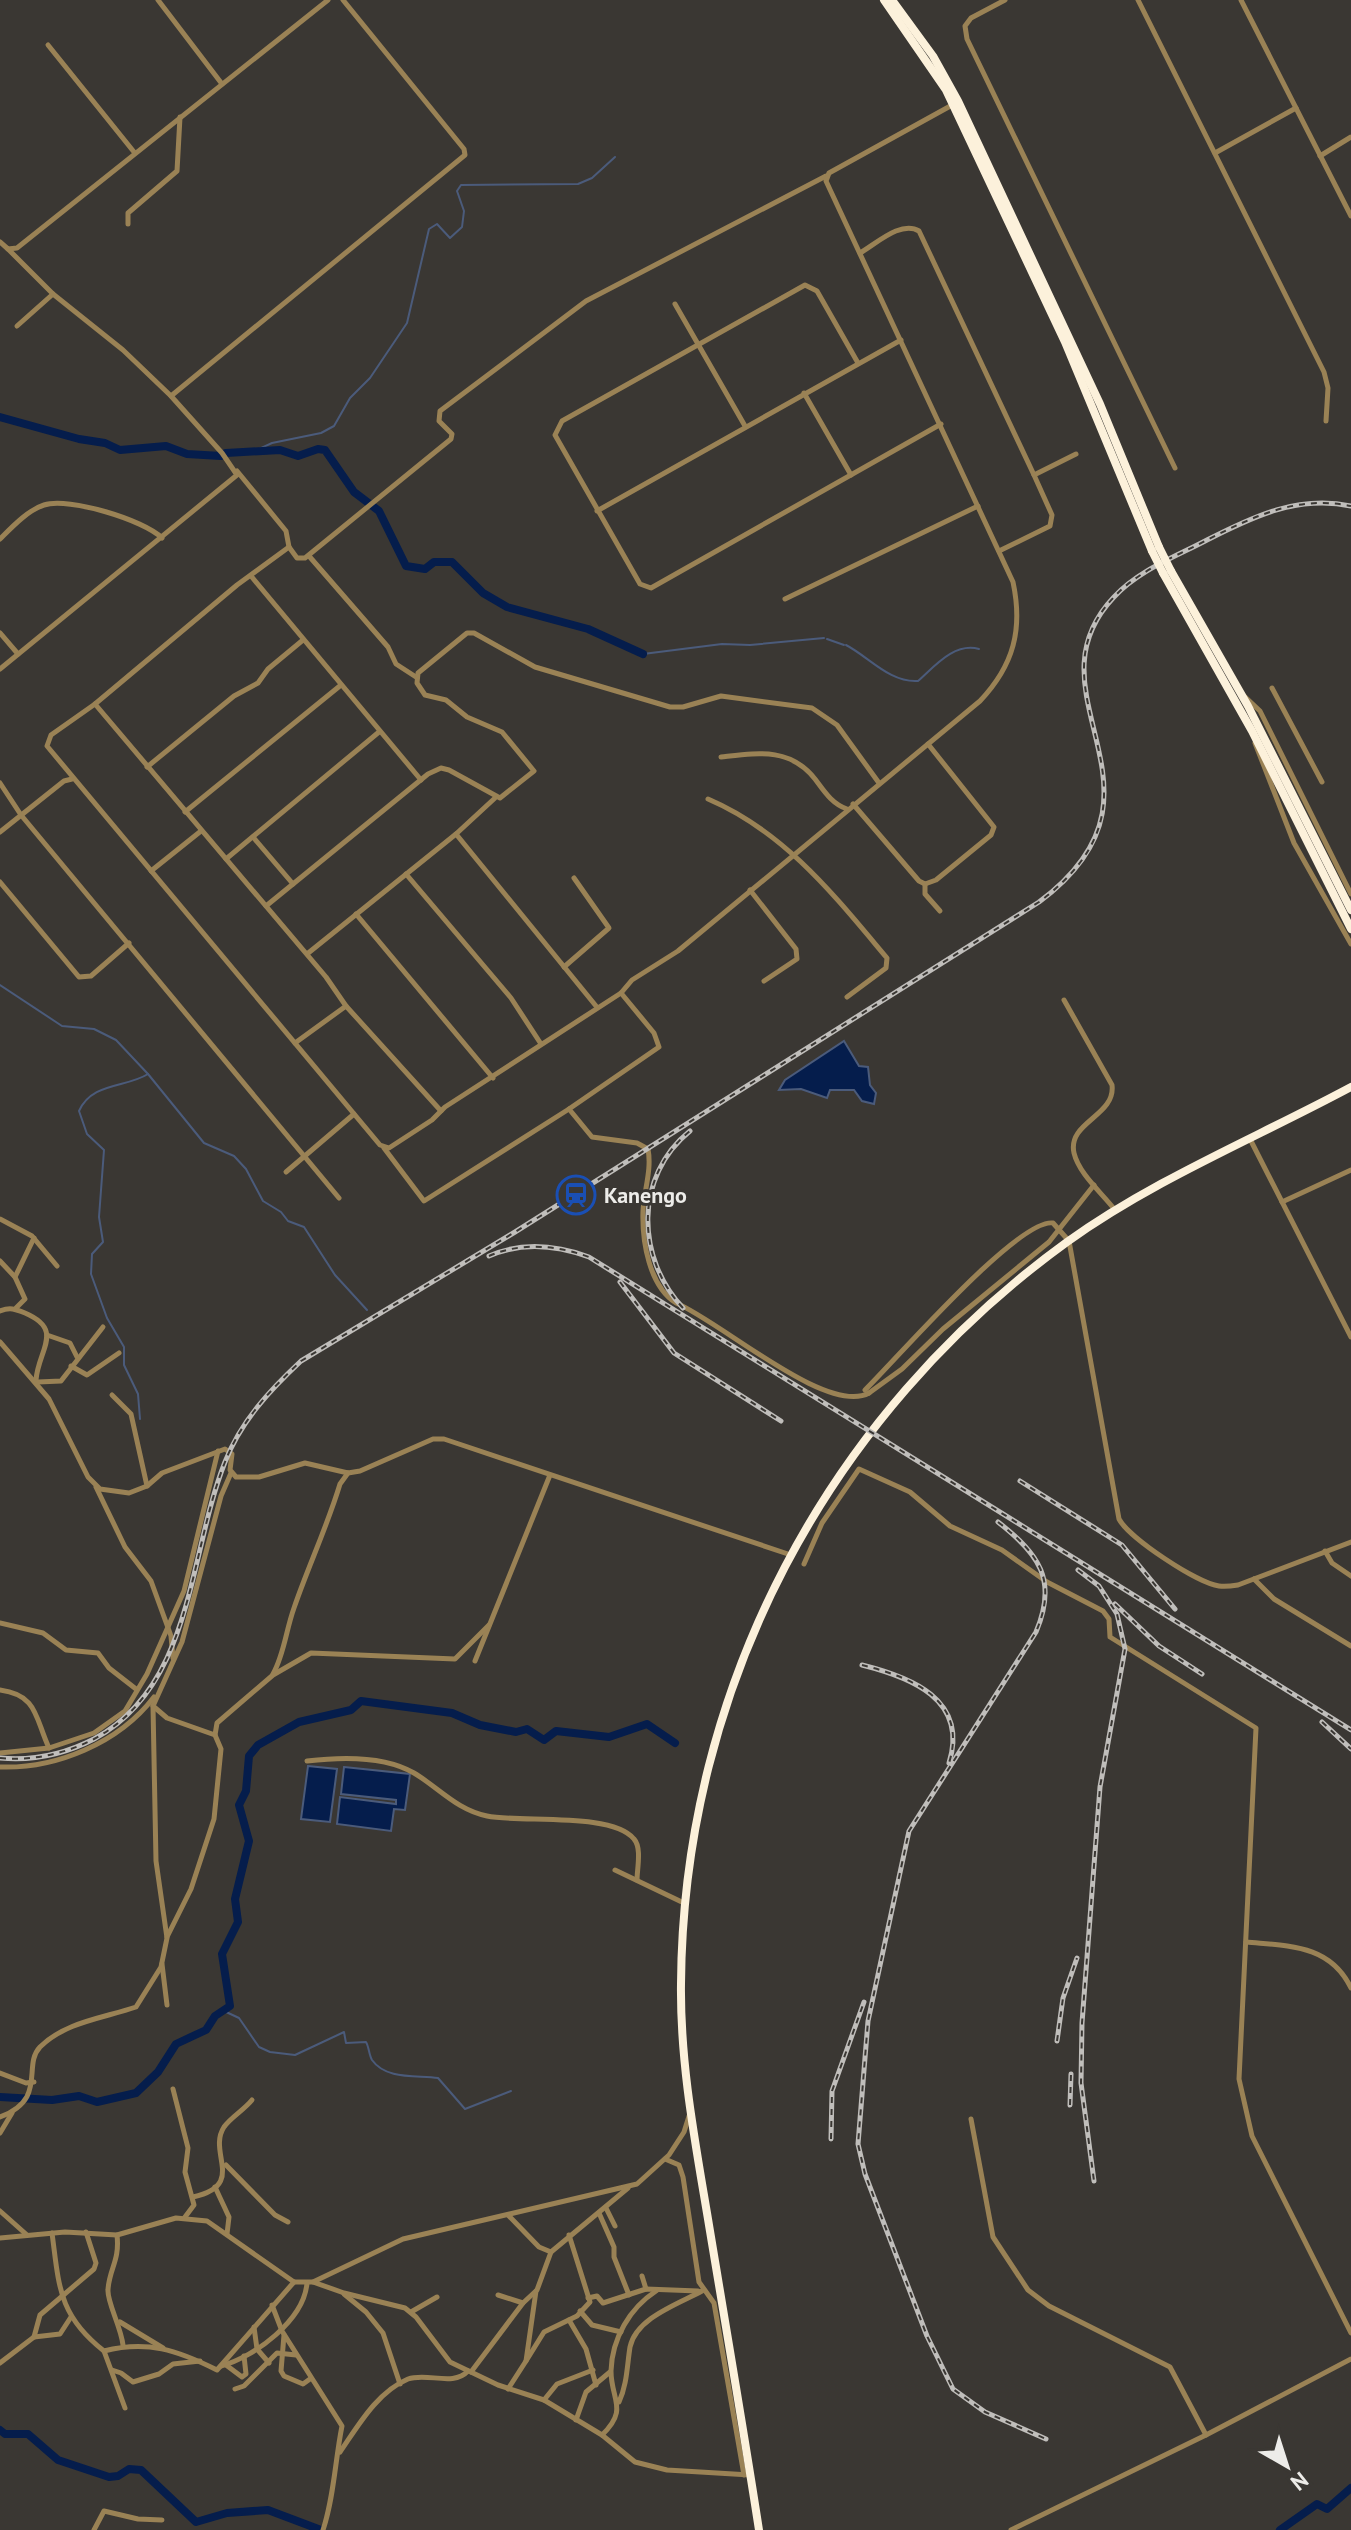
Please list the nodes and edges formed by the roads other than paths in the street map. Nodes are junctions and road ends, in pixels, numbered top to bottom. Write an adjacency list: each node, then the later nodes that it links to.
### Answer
1 (158, 0): 10 (street)
2 (328, 0): 10 (street)
3 (343, 0): 31 (street)
4 (884, 0): 11 (highway)
5 (892, 0): 11 (highway)
6 (1138, 0): 16 (street)
7 (1241, 0): 12 (street)
8 (1002, 1): 36 (street)
9 (48, 45): 15 (street)
10 (222, 84): 13 (street)
11 (956, 103): 18 (street); 47 (highway, bridge)
12 (1296, 108): 16 (street); 17 (street)
13 (180, 116): 15 (street); 20 (street)
14 (1351, 137): 17 (street)
15 (134, 152): 22 (street)
16 (1215, 153): 32 (street)
17 (1320, 156): 19 (street)
18 (826, 176): 23 (street); 46 (street)
19 (1351, 216)
20 (128, 224)
21 (0, 242): 22 (street)
22 (8, 249): 24 (street)
23 (860, 253): 27 (street); 39 (street)
24 (53, 294): 26 (street); 31 (street)
25 (675, 304): 28 (street)
26 (17, 326)
27 (901, 340): 29 (street); 33 (street)
28 (699, 345): 29 (street); 34 (street); 41 (street)
29 (858, 363): 30 (street)
30 (804, 393): 34 (street); 38 (street)
31 (171, 396): 37 (street)
32 (1326, 421)
33 (941, 424): 38 (street); 40 (street)
34 (745, 426): 41 (street)
35 (1076, 454): 39 (street)
36 (1175, 468)
37 (237, 471): 42 (street); 44 (street)
38 (851, 475): 41 (street)
39 (1034, 475): 45 (street)
40 (978, 506): 45 (street); 49 (street)
41 (597, 511)
42 (162, 538): 43 (street); 52 (street)
43 (0, 539)
44 (289, 547): 46 (street); 48 (street)
45 (999, 551): 61 (street)
46 (309, 556): 54 (street)
47 (1167, 572): 57 (highway); 59 (highway)
48 (251, 576): 51 (street); 58 (street)
49 (785, 599)
50 (0, 633): 52 (street)
51 (303, 640): 55 (street); 63 (street)
52 (18, 654): 53 (street)
53 (0, 669)
54 (416, 677): 68 (street); 69 (street)
55 (341, 685): 60 (street); 73 (street)
56 (1272, 688): 66 (street)
57 (1238, 691): 88 (street); 90 (highway)
58 (95, 704): 63 (street); 64 (street)
59 (1252, 731): 93 (highway); 95 (street)
60 (380, 732): 65 (street); 78 (street)
61 (928, 744): 68 (street); 86 (street)
62 (721, 757): 72 (street)
63 (147, 767): 73 (street)
64 (72, 779): 74 (street); 81 (street)
65 (421, 780): 69 (street); 85 (street)
66 (1322, 782)
67 (0, 783): 74 (street)
68 (879, 783): 71 (street)
69 (495, 798): 77 (street)
70 (708, 799): 79 (street)
71 (853, 804): 72 (street); 86 (street)
72 (847, 809): 79 (street)
73 (185, 812): 75 (street)
74 (21, 815): 76 (street); 94 (street)
75 (201, 831): 80 (street); 81 (street)
76 (0, 832)
77 (456, 834): 82 (street); 97 (street)
78 (253, 837): 80 (street); 85 (street)
79 (795, 854): 87 (street); 100 (street)
80 (226, 859): 89 (street)
81 (151, 871): 104 (street)
82 (406, 874): 92 (street); 105 (street)
83 (574, 878): 97 (street)
84 (0, 882): 94 (street)
85 (293, 884): 89 (street)
86 (925, 884): 91 (street)
87 (750, 890): 98 (street); 99 (street)
88 (1351, 894)
89 (266, 906): 96 (street)
90 (1351, 910)
91 (940, 911)
92 (356, 914): 96 (street); 106 (street)
93 (1351, 929)
94 (129, 943): 113 (street)
95 (1351, 944)
96 (307, 954): 102 (street)
97 (564, 967): 103 (street)
98 (764, 981)
99 (621, 993): 103 (street); 108 (street)
100 (847, 997)
101 (1064, 1000): 116 (street)
102 (346, 1006): 104 (street); 109 (street)
103 (596, 1006): 105 (street)
104 (295, 1043): 110 (street)
105 (541, 1044): 106 (street)
106 (493, 1078): 109 (street)
107 (1351, 1087): 111 (highway)
108 (569, 1109): 112 (street); 141 (street)
109 (441, 1111): 112 (street)
110 (354, 1114): 112 (street); 113 (street)
111 (1250, 1139): 118 (street); 119 (highway)
112 (384, 1148)
113 (304, 1157): 115 (street); 117 (street)
114 (1351, 1170): 118 (street)
115 (286, 1172)
116 (1094, 1185): 119 (street); 121 (street)
117 (339, 1198)
118 (1282, 1202): 133 (street)
119 (1115, 1210): 123 (highway)
120 (0, 1219): 122 (street)
121 (1062, 1230): 123 (street); 129 (street); 135 (street)
122 (34, 1238): 125 (street); 126 (street)
123 (1069, 1241): 131 (highway); 154 (street)
124 (0, 1261): 126 (street)
125 (57, 1266)
126 (15, 1277): 127 (street)
127 (15, 1309): 128 (street); 132 (street)
128 (0, 1311)
129 (957, 1318): 131 (street); 137 (street)
130 (103, 1327): 138 (street)
131 (962, 1328): 151 (highway)
132 (47, 1335): 138 (street); 140 (street)
133 (1351, 1337)
134 (0, 1342): 140 (street)
135 (907, 1345): 137 (street); 141 (street)
136 (119, 1353): 139 (street)
137 (917, 1354): 141 (street)
138 (77, 1358): 139 (street)
139 (71, 1366): 140 (street)
140 (37, 1381): 147 (street)
141 (869, 1393)
142 (112, 1395): 148 (street)
143 (218, 1451): 144 (street); 148 (street); 157 (street)
144 (231, 1473): 145 (street); 159 (street)
145 (348, 1473): 146 (street); 161 (street)
146 (550, 1475): 151 (street); 156 (street)
147 (96, 1486): 148 (street); 157 (street)
148 (147, 1486)
149 (1351, 1542): 150 (street)
150 (1325, 1551): 153 (street); 154 (street)
151 (791, 1555): 173 (highway)
152 (804, 1564): 175 (street)
153 (1351, 1576)
154 (1254, 1579): 158 (street)
155 (0, 1623): 162 (street)
156 (489, 1625): 160 (street); 161 (street)
157 (168, 1628): 159 (street); 162 (street)
158 (1351, 1646)
159 (173, 1661): 164 (street)
160 (475, 1661)
161 (273, 1675): 166 (street)
162 (136, 1689): 167 (street)
163 (0, 1690): 167 (street)
164 (157, 1693): 165 (street); 170 (street)
165 (153, 1706): 166 (street); 174 (street)
166 (215, 1735): 174 (street)
167 (49, 1748): 168 (street)
168 (0, 1753)
169 (307, 1761): 172 (street)
170 (0, 1767)
171 (615, 1870): 172 (street)
172 (637, 1880): 173 (street)
173 (686, 1904): 183 (highway)
174 (167, 1938): 176 (street)
175 (1246, 1942): 177 (street); 233 (street)
176 (162, 1963): 178 (street); 180 (street)
177 (1351, 1988)
178 (167, 2005)
179 (0, 2073): 180 (street)
180 (34, 2082): 184 (street)
181 (173, 2089): 192 (street)
182 (252, 2100): 189 (street)
183 (690, 2110): 188 (street); 222 (highway)
184 (14, 2111): 185 (street); 187 (street)
185 (0, 2117)
186 (971, 2119): 265 (street)
187 (0, 2133)
188 (665, 2159): 191 (street); 216 (street)
189 (225, 2164): 190 (street); 198 (street)
190 (215, 2187): 192 (street); 203 (street)
191 (628, 2187): 193 (street); 196 (street)
192 (193, 2197): 197 (street)
193 (606, 2208): 195 (street); 199 (street)
194 (0, 2211): 205 (street)
195 (599, 2213): 204 (street); 218 (street)
196 (508, 2215): 207 (street); 210 (street)
197 (184, 2218): 202 (street); 203 (street)
198 (288, 2222)
199 (615, 2226)
200 (86, 2232): 201 (street); 202 (street); 221 (street)
201 (52, 2233): 205 (street); 221 (street)
202 (117, 2235): 229 (street)
203 (227, 2235): 209 (street)
204 (569, 2235): 207 (street); 220 (street)
205 (28, 2236): 206 (street)
206 (0, 2238)
207 (551, 2252): 212 (street)
208 (642, 2276): 211 (street)
209 (294, 2282): 210 (street); 224 (street)
210 (310, 2282): 215 (street); 231 (street)
211 (646, 2289): 213 (street); 218 (street)
212 (537, 2290): 223 (street); 246 (street)
213 (656, 2291): 214 (street); 232 (street)
214 (702, 2291): 216 (street); 261 (street)
215 (344, 2293): 226 (street); 256 (street)
216 (709, 2294): 222 (street); 267 (street)
217 (498, 2295): 223 (street)
218 (629, 2295): 220 (street)
219 (437, 2297): 226 (street)
220 (588, 2298): 225 (street)
221 (61, 2299): 227 (street); 235 (street)
222 (721, 2299): 267 (highway)
223 (523, 2303): 253 (street)
224 (272, 2305): 230 (street); 231 (street)
225 (580, 2311): 228 (street); 232 (street)
226 (411, 2312): 253 (street)
227 (71, 2316): 235 (street); 239 (street)
228 (569, 2320): 246 (street); 251 (street)
229 (120, 2322): 236 (street); 238 (street)
230 (254, 2326): 237 (street); 240 (street)
231 (281, 2327): 234 (street); 237 (street)
232 (621, 2332): 252 (street)
233 (1351, 2333)
234 (284, 2334): 241 (street); 242 (street)
235 (34, 2337): 247 (street)
236 (123, 2345): 238 (street); 239 (street)
237 (257, 2349): 243 (street); 248 (street)
238 (167, 2350): 245 (street)
239 (104, 2351): 250 (street)
240 (233, 2351): 243 (street); 249 (street)
241 (282, 2353): 242 (street); 248 (street); 255 (street)
242 (297, 2355): 255 (street)
243 (243, 2357): 249 (street); 254 (street)
244 (1351, 2359): 265 (street)
245 (200, 2361): 249 (street); 250 (street)
246 (526, 2361): 259 (street)
247 (0, 2363)
248 (269, 2363): 254 (street)
249 (223, 2366): 254 (street)
250 (112, 2370): 262 (street)
251 (593, 2370): 257 (street); 260 (street)
252 (611, 2371): 257 (street); 261 (street)
253 (470, 2372): 256 (street); 259 (street)
254 (248, 2378): 258 (street)
255 (310, 2379): 266 (street)
256 (400, 2385): 266 (street)
257 (596, 2385): 263 (street)
258 (235, 2389)
259 (508, 2389): 260 (street)
260 (544, 2400): 263 (street)
261 (618, 2403): 264 (street)
262 (125, 2408)
263 (576, 2420): 264 (street)
264 (602, 2435): 267 (street)
265 (1206, 2435): 272 (street)
266 (337, 2456): 270 (street)
267 (748, 2475): 271 (highway)
268 (162, 2520): 269 (street)
269 (94, 2530)
270 (323, 2530)
271 (759, 2530)
272 (1011, 2530)

